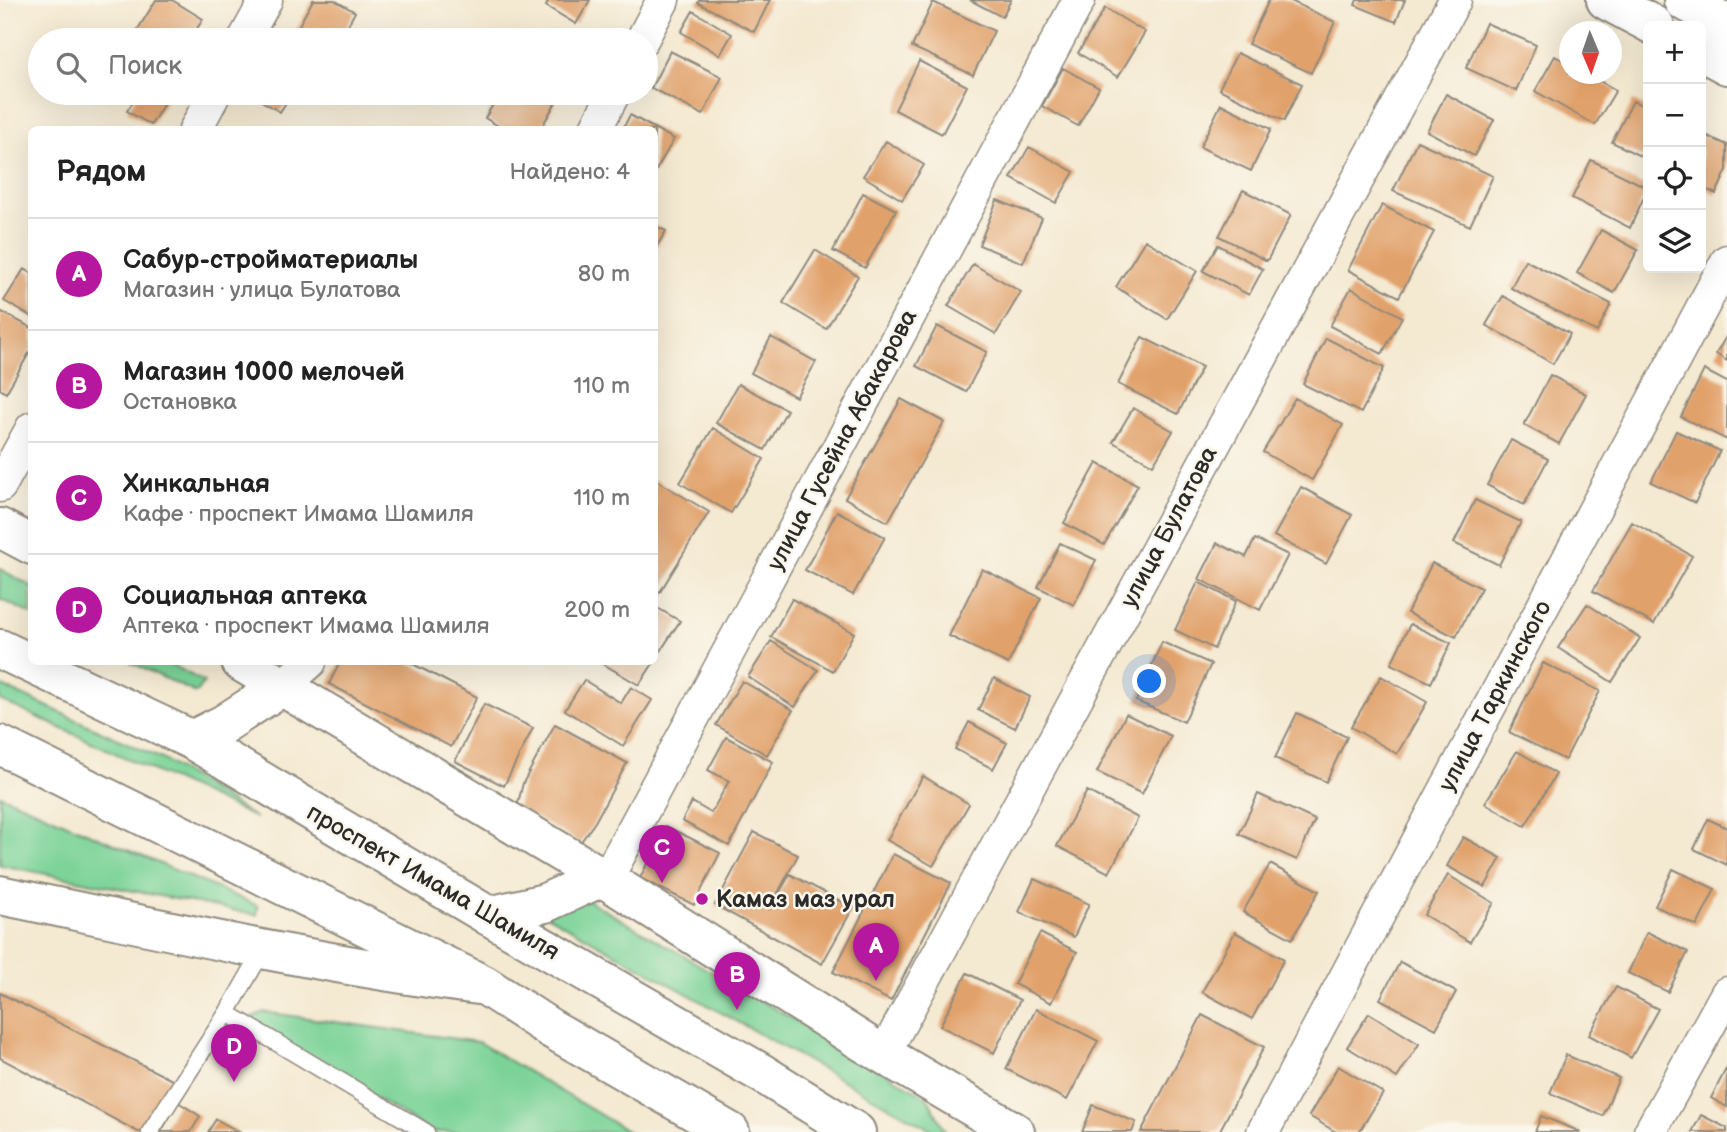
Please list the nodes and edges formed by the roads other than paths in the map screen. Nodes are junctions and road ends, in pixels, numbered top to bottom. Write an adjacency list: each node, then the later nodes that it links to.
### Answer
1 (266, 0): 9 (street)
2 (663, 0): 10 (street)
3 (1079, 0): 29 (street, улица Гусейна Абакарова)
4 (1455, 0): 38 (street, улица Булатова)
5 (1606, 0): 7 (main road)
6 (1683, 0): 8 (main road)
7 (1646, 21)
8 (1727, 23)
9 (251, 28)
10 (648, 28)
11 (1706, 54): 12 (main road)
12 (1727, 65)
13 (209, 105): 15 (street)
14 (608, 105): 16 (street)
15 (197, 126)
16 (597, 126)
17 (1727, 261): 46 (street, улица Таркинского)
18 (28, 435): 19 (street)
19 (0, 486)
20 (0, 528): 21 (main road)
21 (28, 543)
22 (0, 649): 23 (main road, проспект Имама Шамиля)
23 (28, 662)
24 (34, 665): 27 (main road, проспект Имама Шамиля)
25 (256, 665): 26 (main road)
26 (297, 673): 27 (main road); 29 (main road)
27 (192, 740): 32 (main road, проспект Имама Шамиля)
28 (0, 745): 31 (main road)
29 (603, 877): 32 (main road); 38 (main road)
30 (0, 895): 33 (main road)
31 (335, 910): 34 (main road); 35 (main road)
32 (489, 916): 43 (main road, проспект Имама Шамиля)
33 (263, 950): 34 (main road); 37 (lane)
34 (304, 958): 35 (main road)
35 (484, 985): 42 (main road)
36 (1727, 993): 47 (street)
37 (227, 1013): 40 (lane); 41 (lane)
38 (884, 1055): 39 (main road)
39 (929, 1082): 44 (main road); 45 (main road)
40 (149, 1132)
41 (426, 1132)
42 (730, 1132)
43 (856, 1132)
44 (957, 1132)
45 (1015, 1132)
46 (1263, 1132)
47 (1650, 1132)

